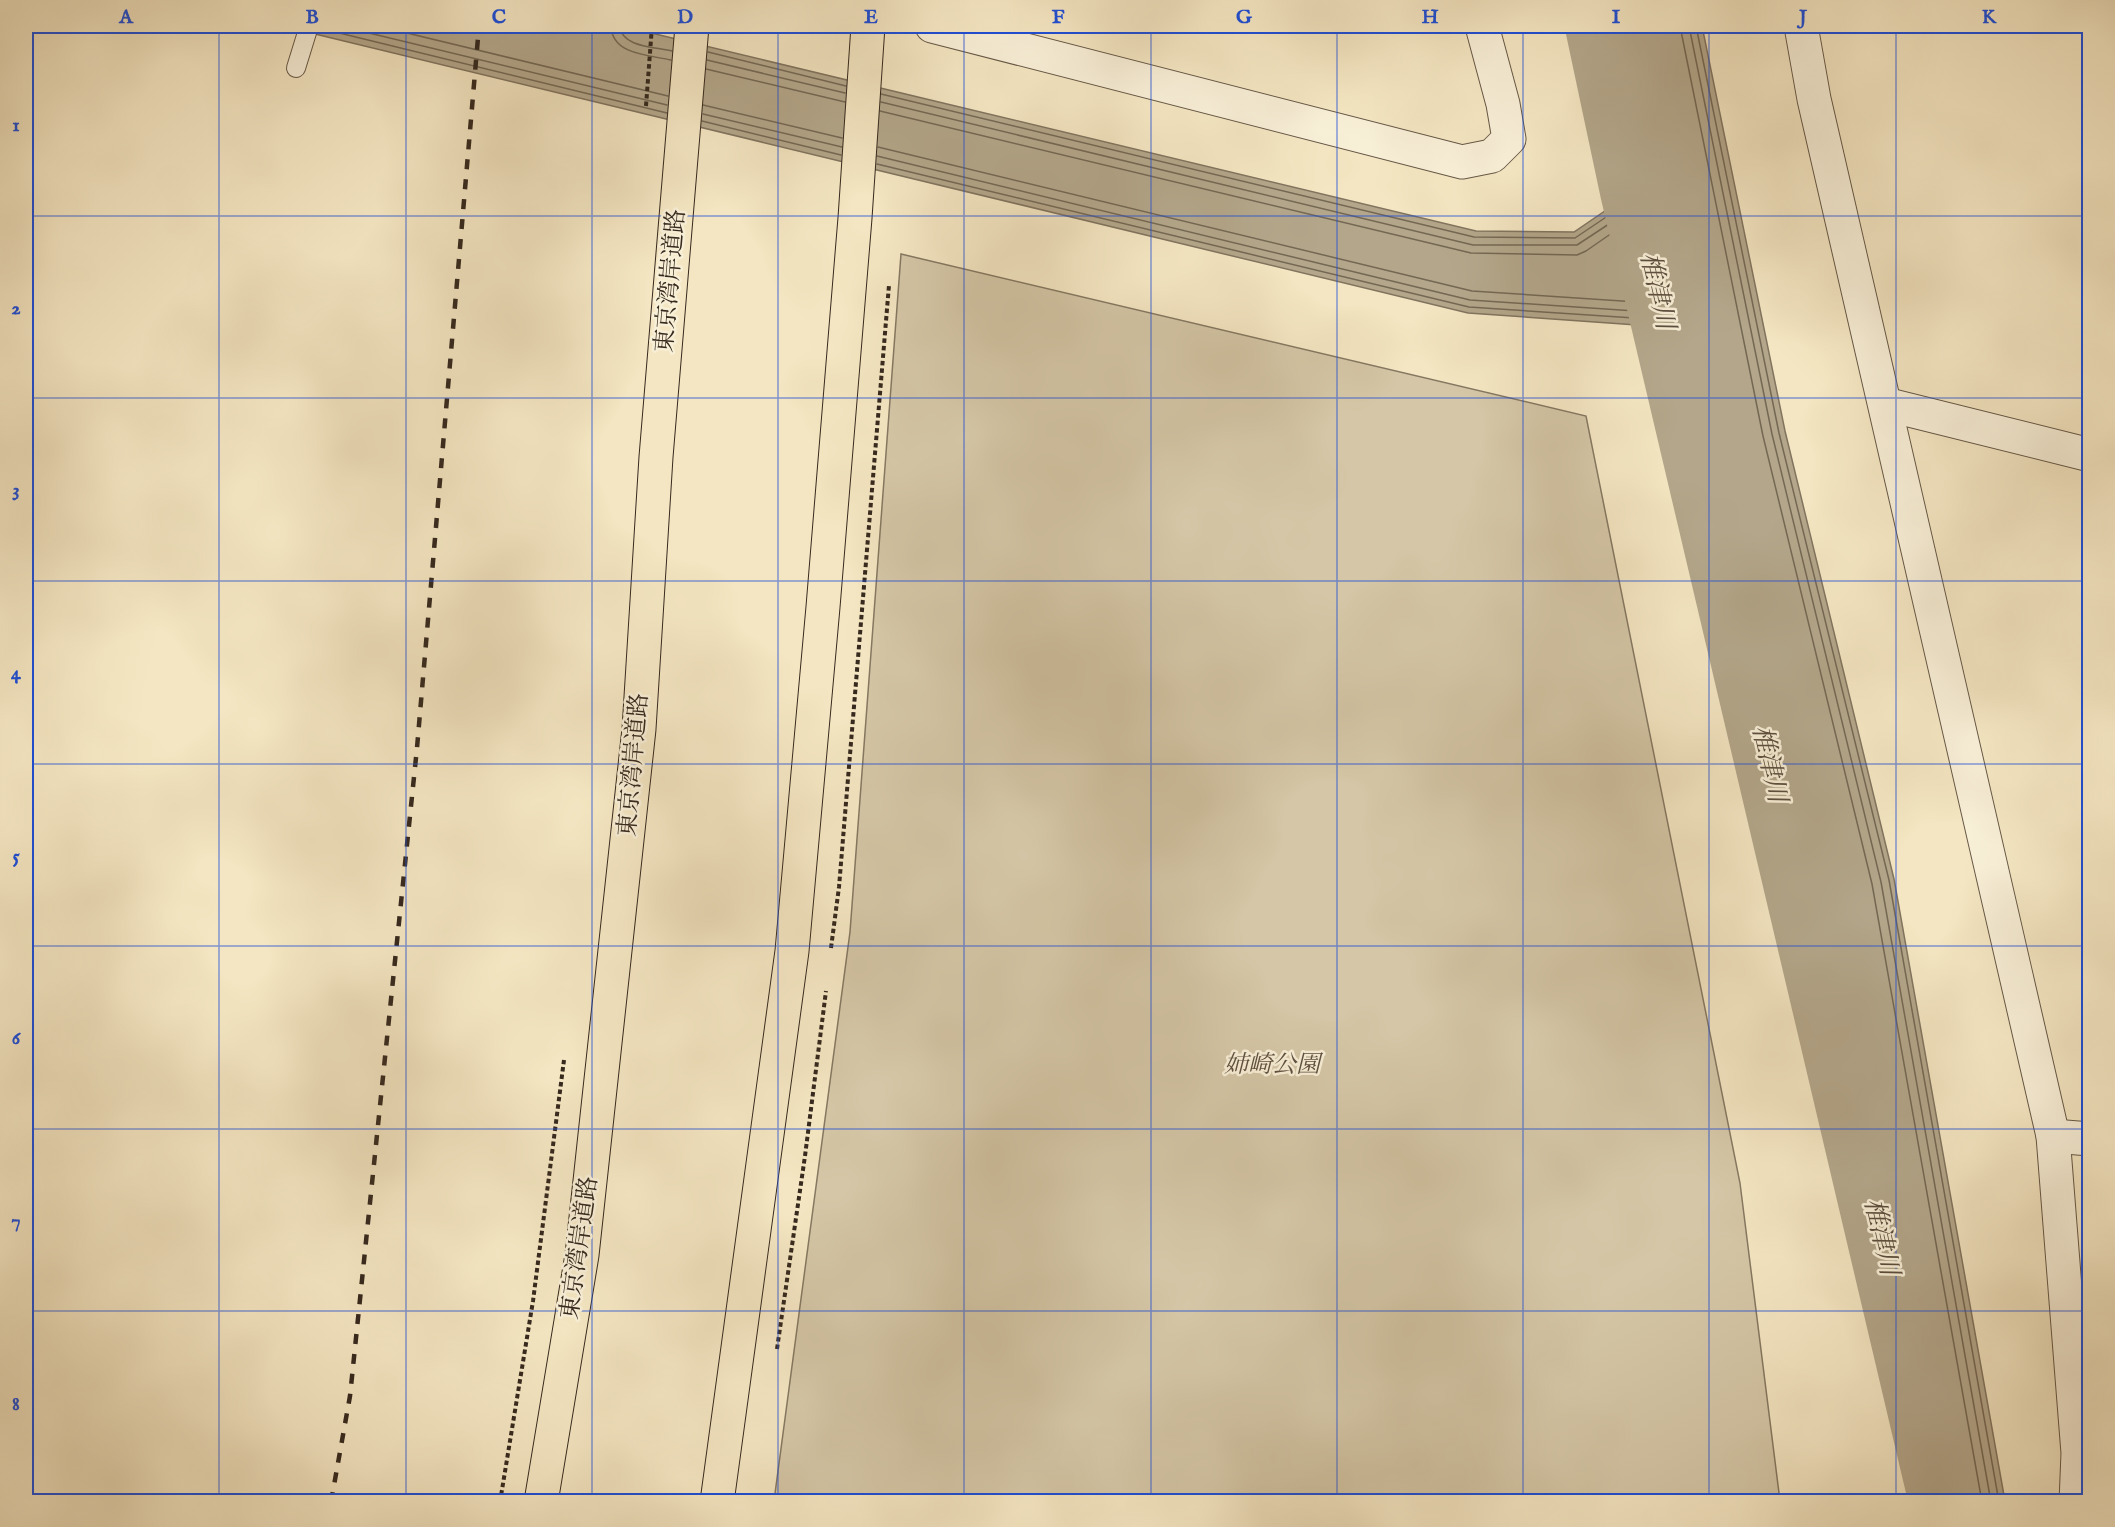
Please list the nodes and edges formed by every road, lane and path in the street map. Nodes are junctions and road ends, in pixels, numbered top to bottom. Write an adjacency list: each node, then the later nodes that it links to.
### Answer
1 (309, 26): 8 (lane)
2 (652, 26): 9 (path)
3 (692, 26): 16 (highway, 東京湾岸道路)
4 (868, 26): 17 (highway)
5 (932, 26): 6 (street)
6 (1482, 26)
7 (1801, 26): 10 (street)
8 (296, 68)
9 (646, 114)
10 (1886, 404): 11 (street); 13 (street)
11 (2090, 455)
12 (565, 1054): 15 (path)
13 (2053, 1136): 14 (street); 18 (street)
14 (2090, 1139)
15 (500, 1502)
16 (541, 1502)
17 (717, 1502)
18 (2076, 1502)

